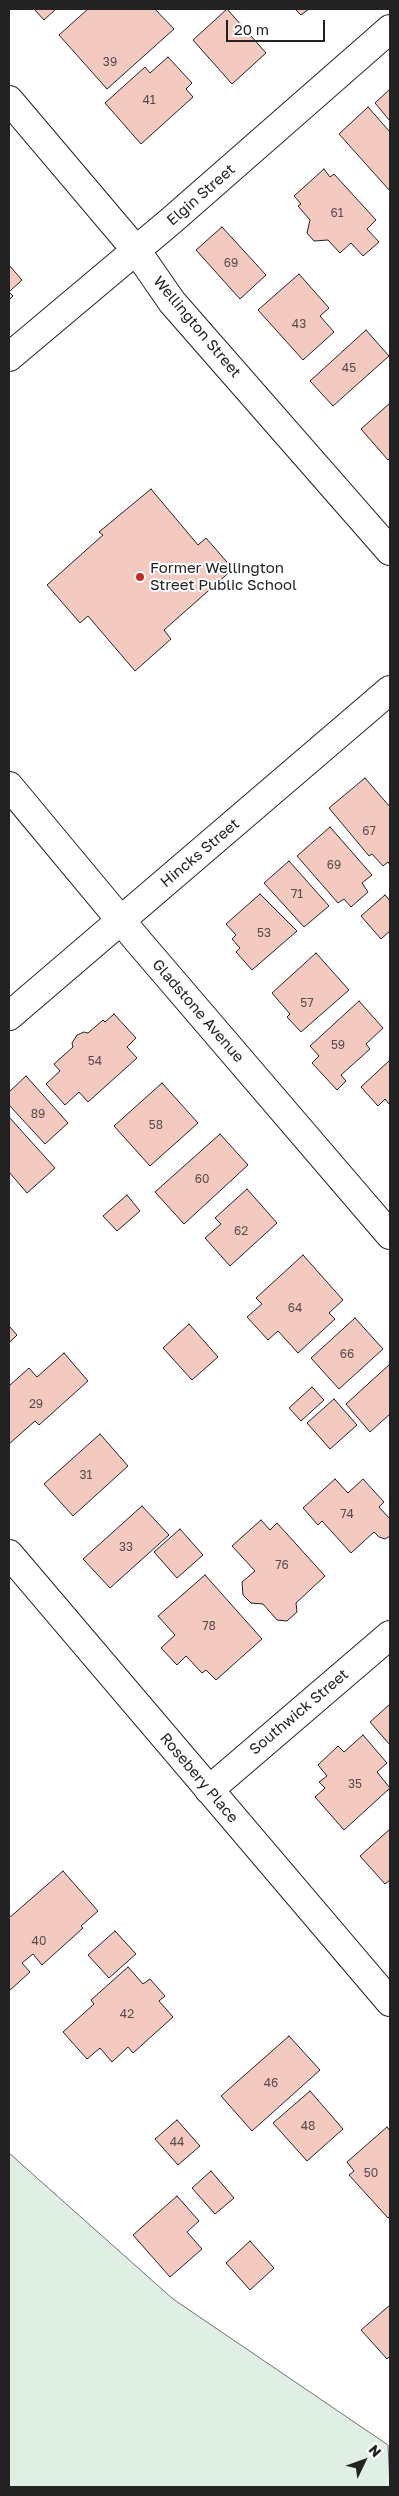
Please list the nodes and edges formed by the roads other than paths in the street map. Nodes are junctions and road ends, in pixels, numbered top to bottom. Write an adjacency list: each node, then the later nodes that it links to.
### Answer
1 (390, 29): 3 (street, Elgin Street)
2 (9, 100): 3 (street, Wellington Street)
3 (136, 250): 4 (street, Elgin Street); 5 (street, Wellington Street)
4 (9, 357)
5 (390, 551)
6 (390, 690): 8 (street, Hincks Street)
7 (9, 786): 8 (street, Gladstone Avenue)
8 (121, 920): 9 (street, Hincks Street); 10 (street, Gladstone Avenue)
9 (9, 1016)
10 (390, 1234)
11 (9, 1554): 13 (street, Rosebery Place)
12 (390, 1635): 13 (street, Southwick Street)
13 (209, 1790): 14 (street, Rosebery Place)
14 (390, 2002)

